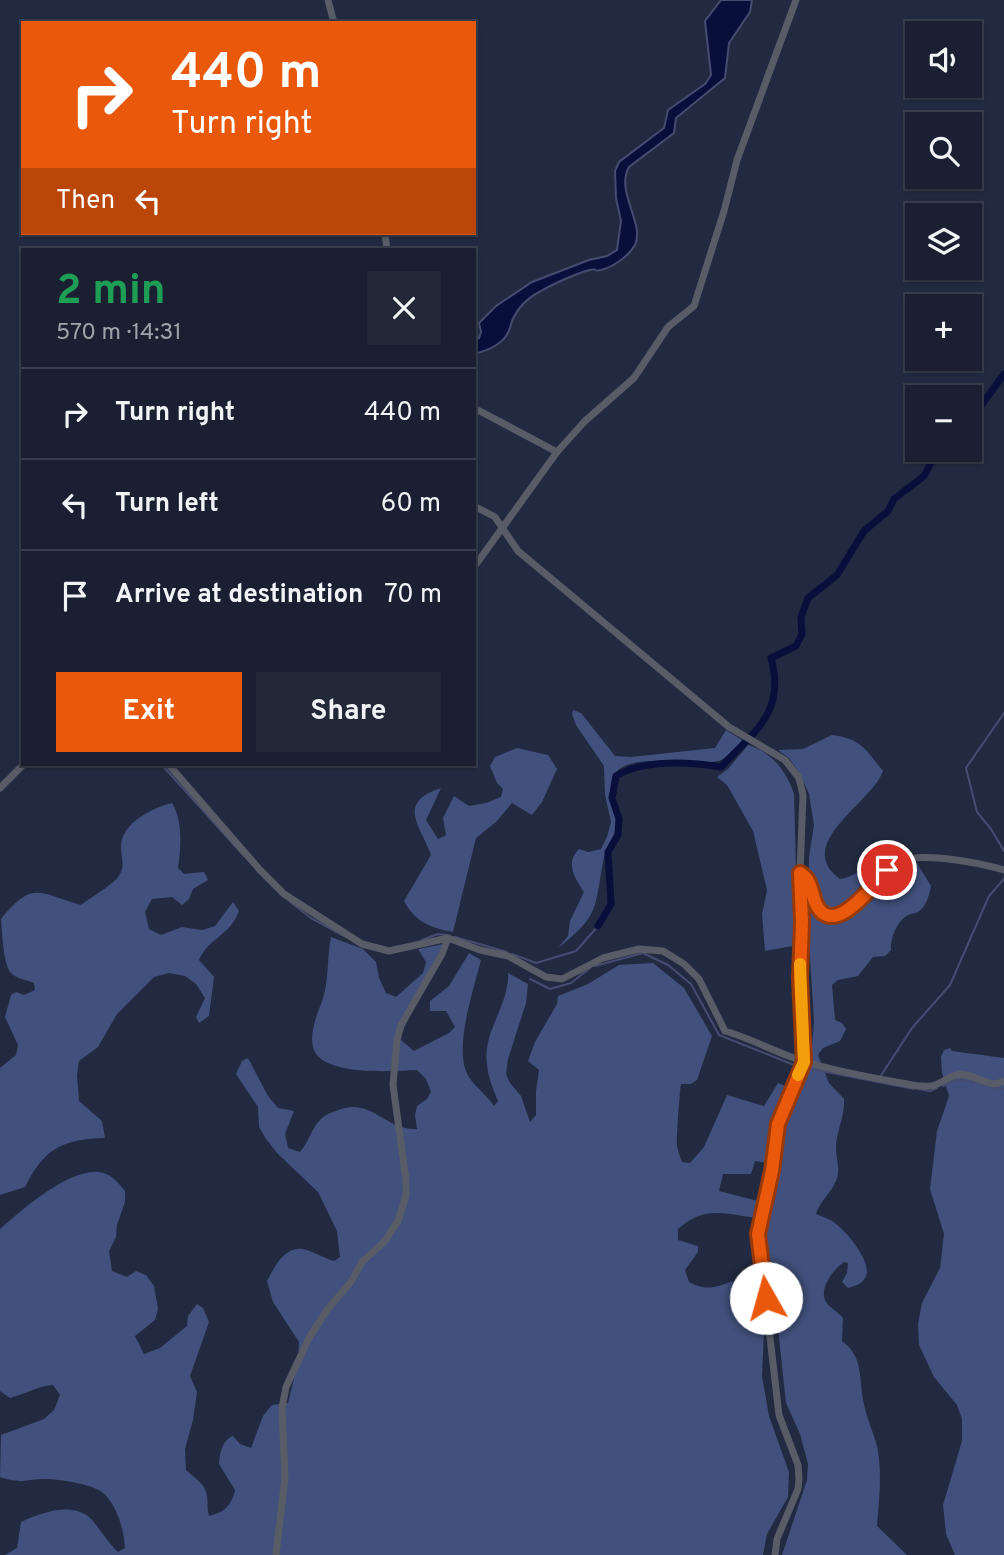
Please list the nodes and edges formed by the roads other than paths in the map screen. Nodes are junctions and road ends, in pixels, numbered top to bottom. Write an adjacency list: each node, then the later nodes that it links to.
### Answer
1 (328, 0): 3 (street)
2 (796, 0): 5 (street)
3 (333, 21)
4 (476, 409): 5 (street)
5 (557, 452): 7 (street)
6 (476, 507): 7 (street)
7 (503, 527): 8 (street); 13 (street)
8 (477, 563)
9 (22, 766): 11 (street)
10 (170, 766): 14 (street)
11 (0, 788)
12 (1004, 870): 13 (street)
13 (800, 873): 15 (street)
14 (448, 937): 15 (street); 17 (street)
15 (804, 1062): 16 (street); 18 (street)
16 (1004, 1081)
17 (276, 1555)
18 (775, 1555)

